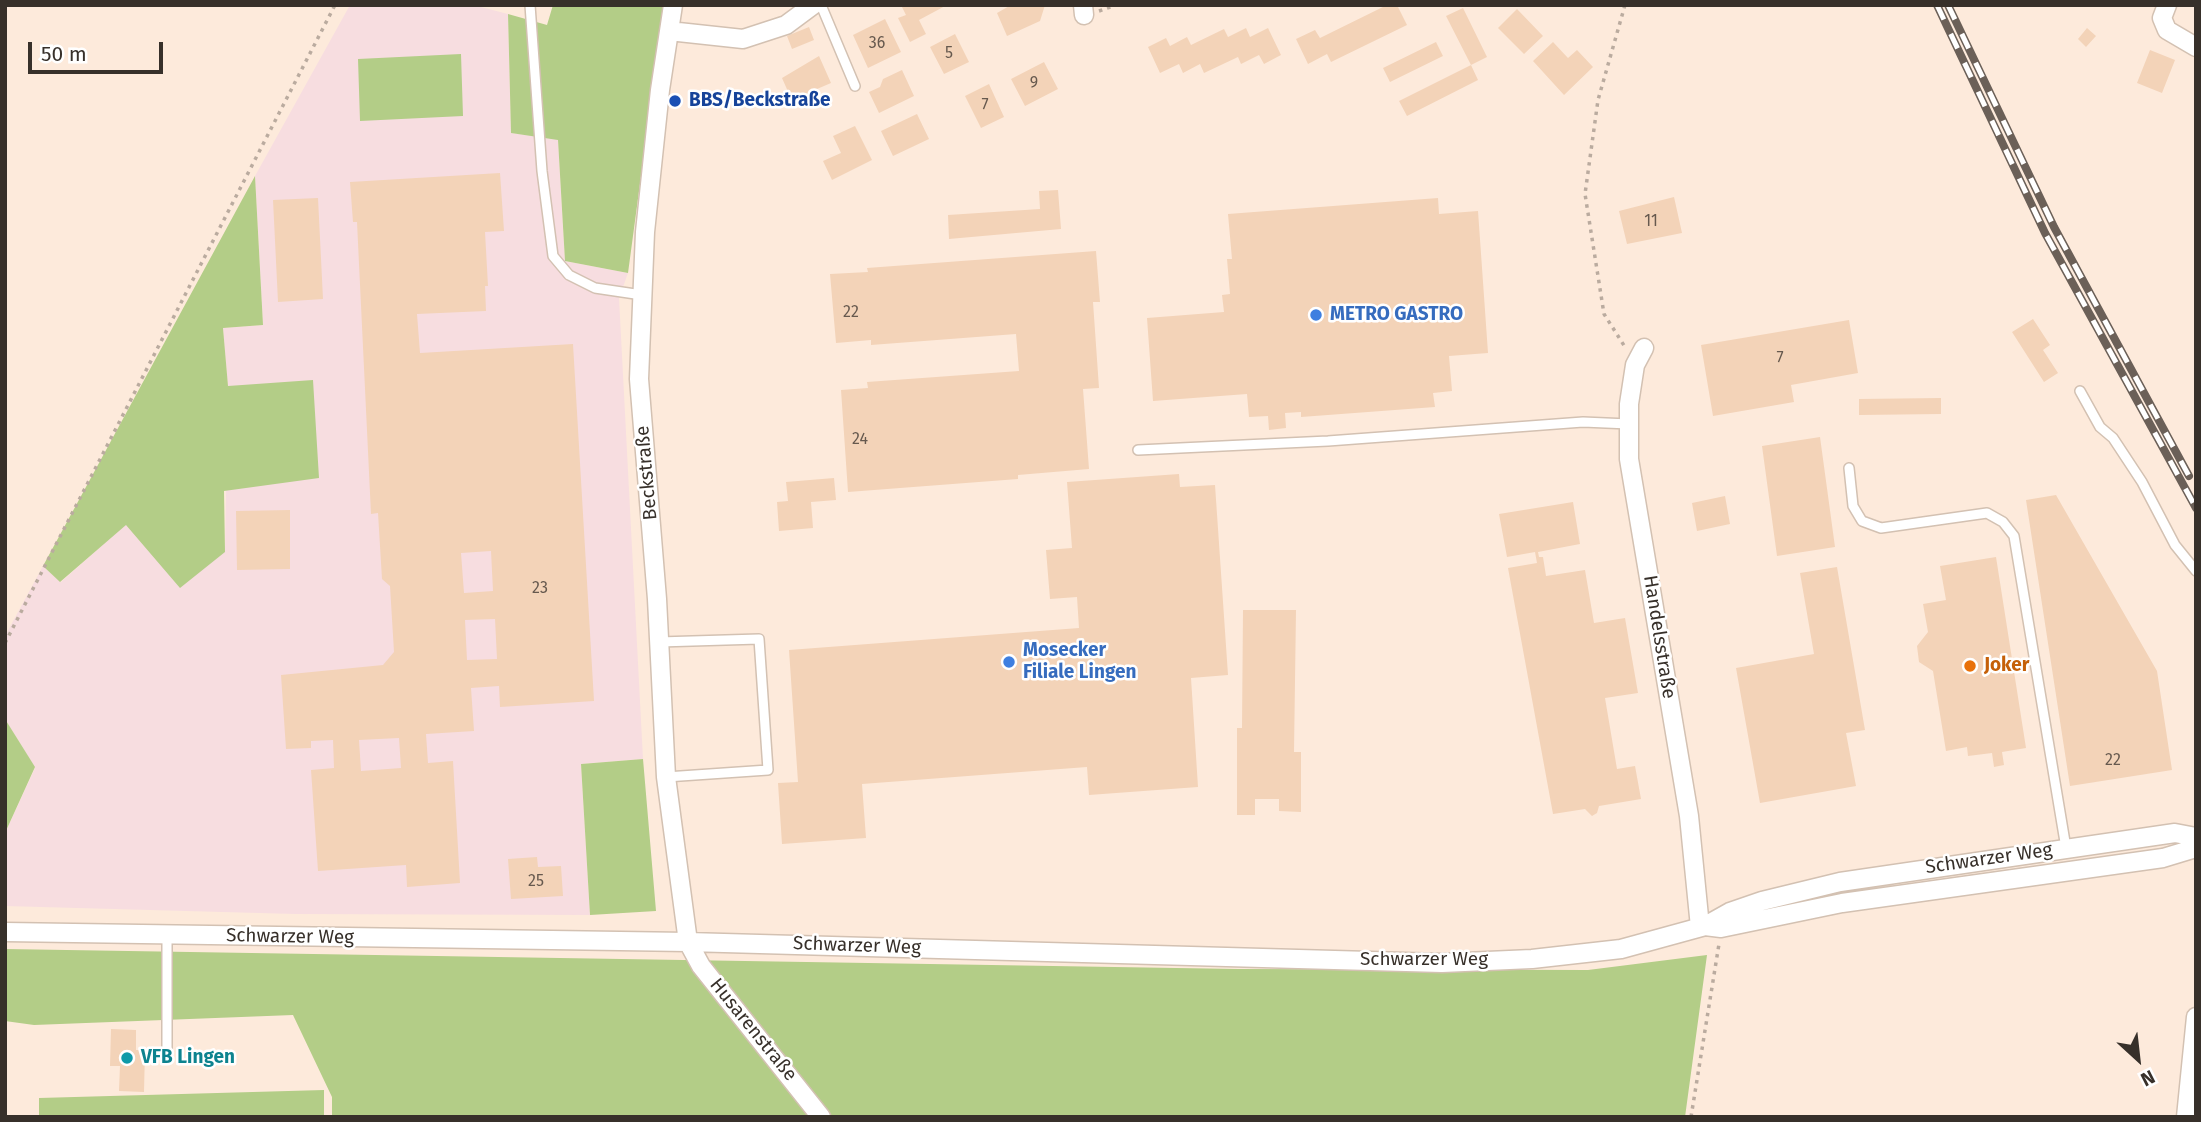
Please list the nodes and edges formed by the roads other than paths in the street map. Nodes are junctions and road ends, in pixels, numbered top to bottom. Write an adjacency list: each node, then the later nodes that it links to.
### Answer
1 (530, 5): 9 (lane)
2 (673, 5): 6 (street, Beckstraße)
3 (813, 5): 6 (street)
4 (821, 5): 8 (lane)
5 (2167, 5): 7 (street)
6 (669, 31): 9 (street, Beckstraße)
7 (2196, 47)
8 (855, 86)
9 (642, 295): 16 (street, Beckstraße)
10 (1644, 348): 12 (street, Handelsstraße)
11 (2080, 391): 15 (lane)
12 (1629, 424): 13 (lane); 21 (street, Handelsstraße)
13 (1138, 450)
14 (1849, 468): 19 (lane)
15 (2196, 571)
16 (659, 642): 17 (street, Beckstraße); 17 (lane)
17 (666, 777): 24 (street, Beckstraße)
18 (2196, 837): 19 (street, Schwarzer Weg)
19 (2066, 848): 21 (street, Schwarzer Weg)
20 (2196, 848): 21 (street, Schwarzer Weg)
21 (1708, 927): 24 (street, Schwarzer Weg)
22 (5, 932): 23 (street, Schwarzer Weg)
23 (167, 934): 24 (street, Schwarzer Weg); 26 (lane)
24 (688, 942): 27 (street, Husarenstraße)
25 (2196, 1017): 28 (street)
26 (167, 1051)
27 (821, 1117)
28 (2186, 1117)

